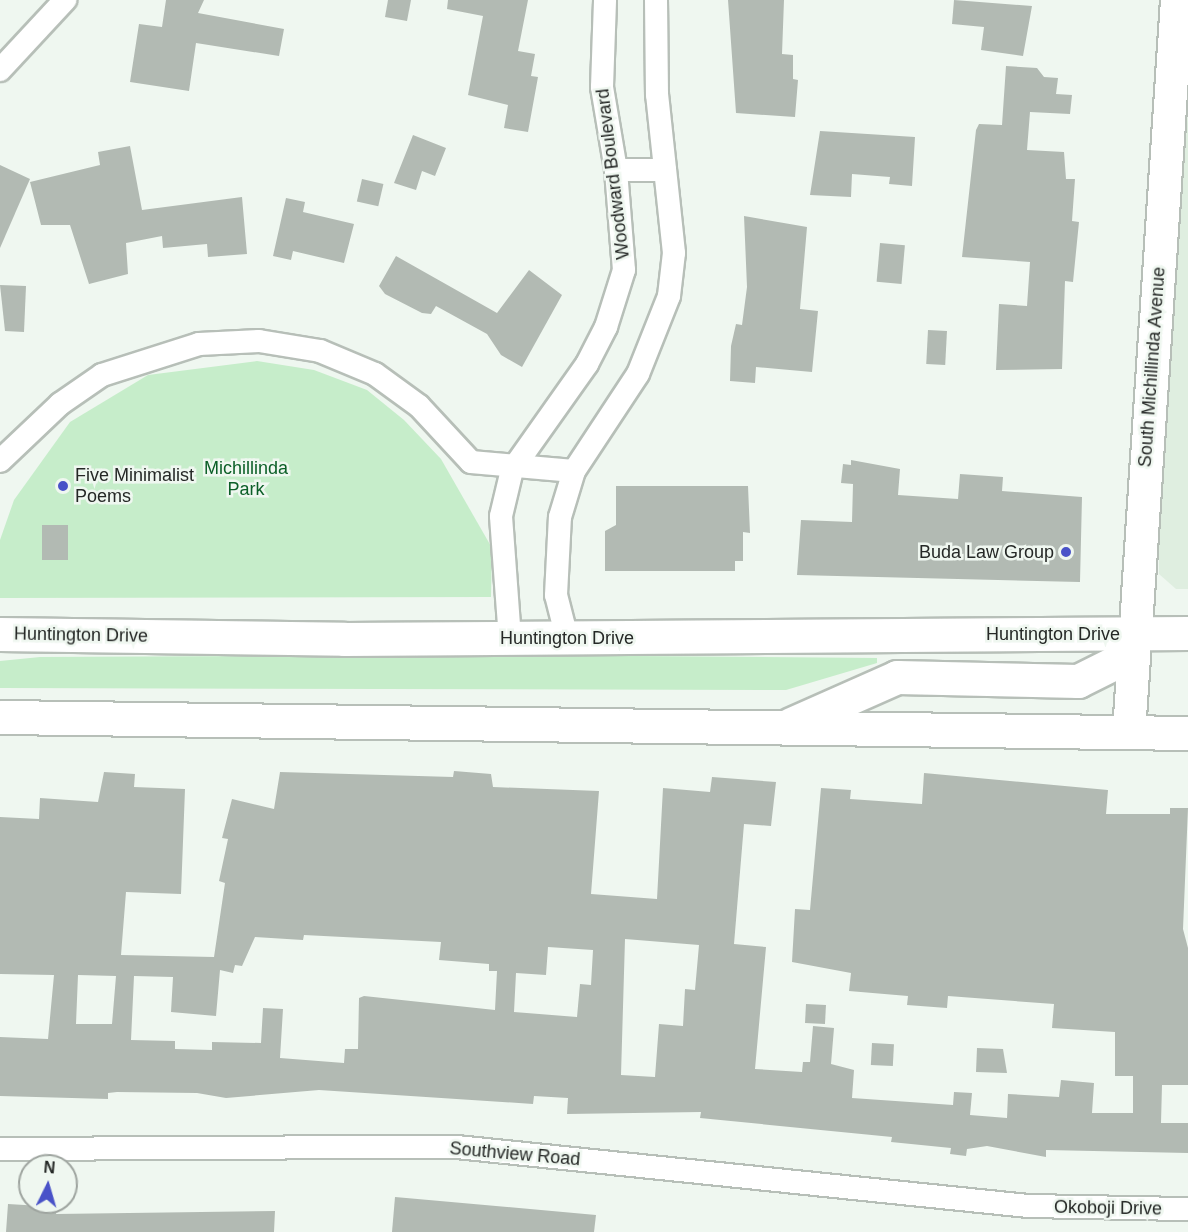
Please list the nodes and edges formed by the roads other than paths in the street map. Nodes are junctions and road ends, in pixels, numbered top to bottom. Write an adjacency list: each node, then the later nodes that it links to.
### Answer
1 (65, 0): 5 (street)
2 (605, 0): 6 (street, Woodward Boulevard)
3 (656, 0): 7 (street)
4 (1177, 0): 13 (main road, South Michillinda Avenue)
5 (0, 70)
6 (616, 170): 7 (street); 9 (street, Woodward Boulevard)
7 (665, 170): 10 (street)
8 (0, 460): 9 (street)
9 (512, 470): 10 (street); 15 (street, Woodward Boulevard)
10 (574, 471): 14 (street)
11 (1188, 633): 13 (main road, Huntington Drive)
12 (0, 634): 15 (main road, Huntington Drive)
13 (1134, 634): 14 (main road, Huntington Drive); 17 (main road); 18 (main road, South Michillinda Avenue)
14 (567, 638): 15 (main road, Huntington Drive)
15 (510, 639)
16 (0, 717): 17 (main road)
17 (786, 727): 18 (main road)
18 (1129, 733): 19 (main road)
19 (1188, 733)
20 (0, 1149): 21 (street, Southview Road)
21 (1028, 1206): 22 (street, Okoboji Drive)
22 (1188, 1209)

